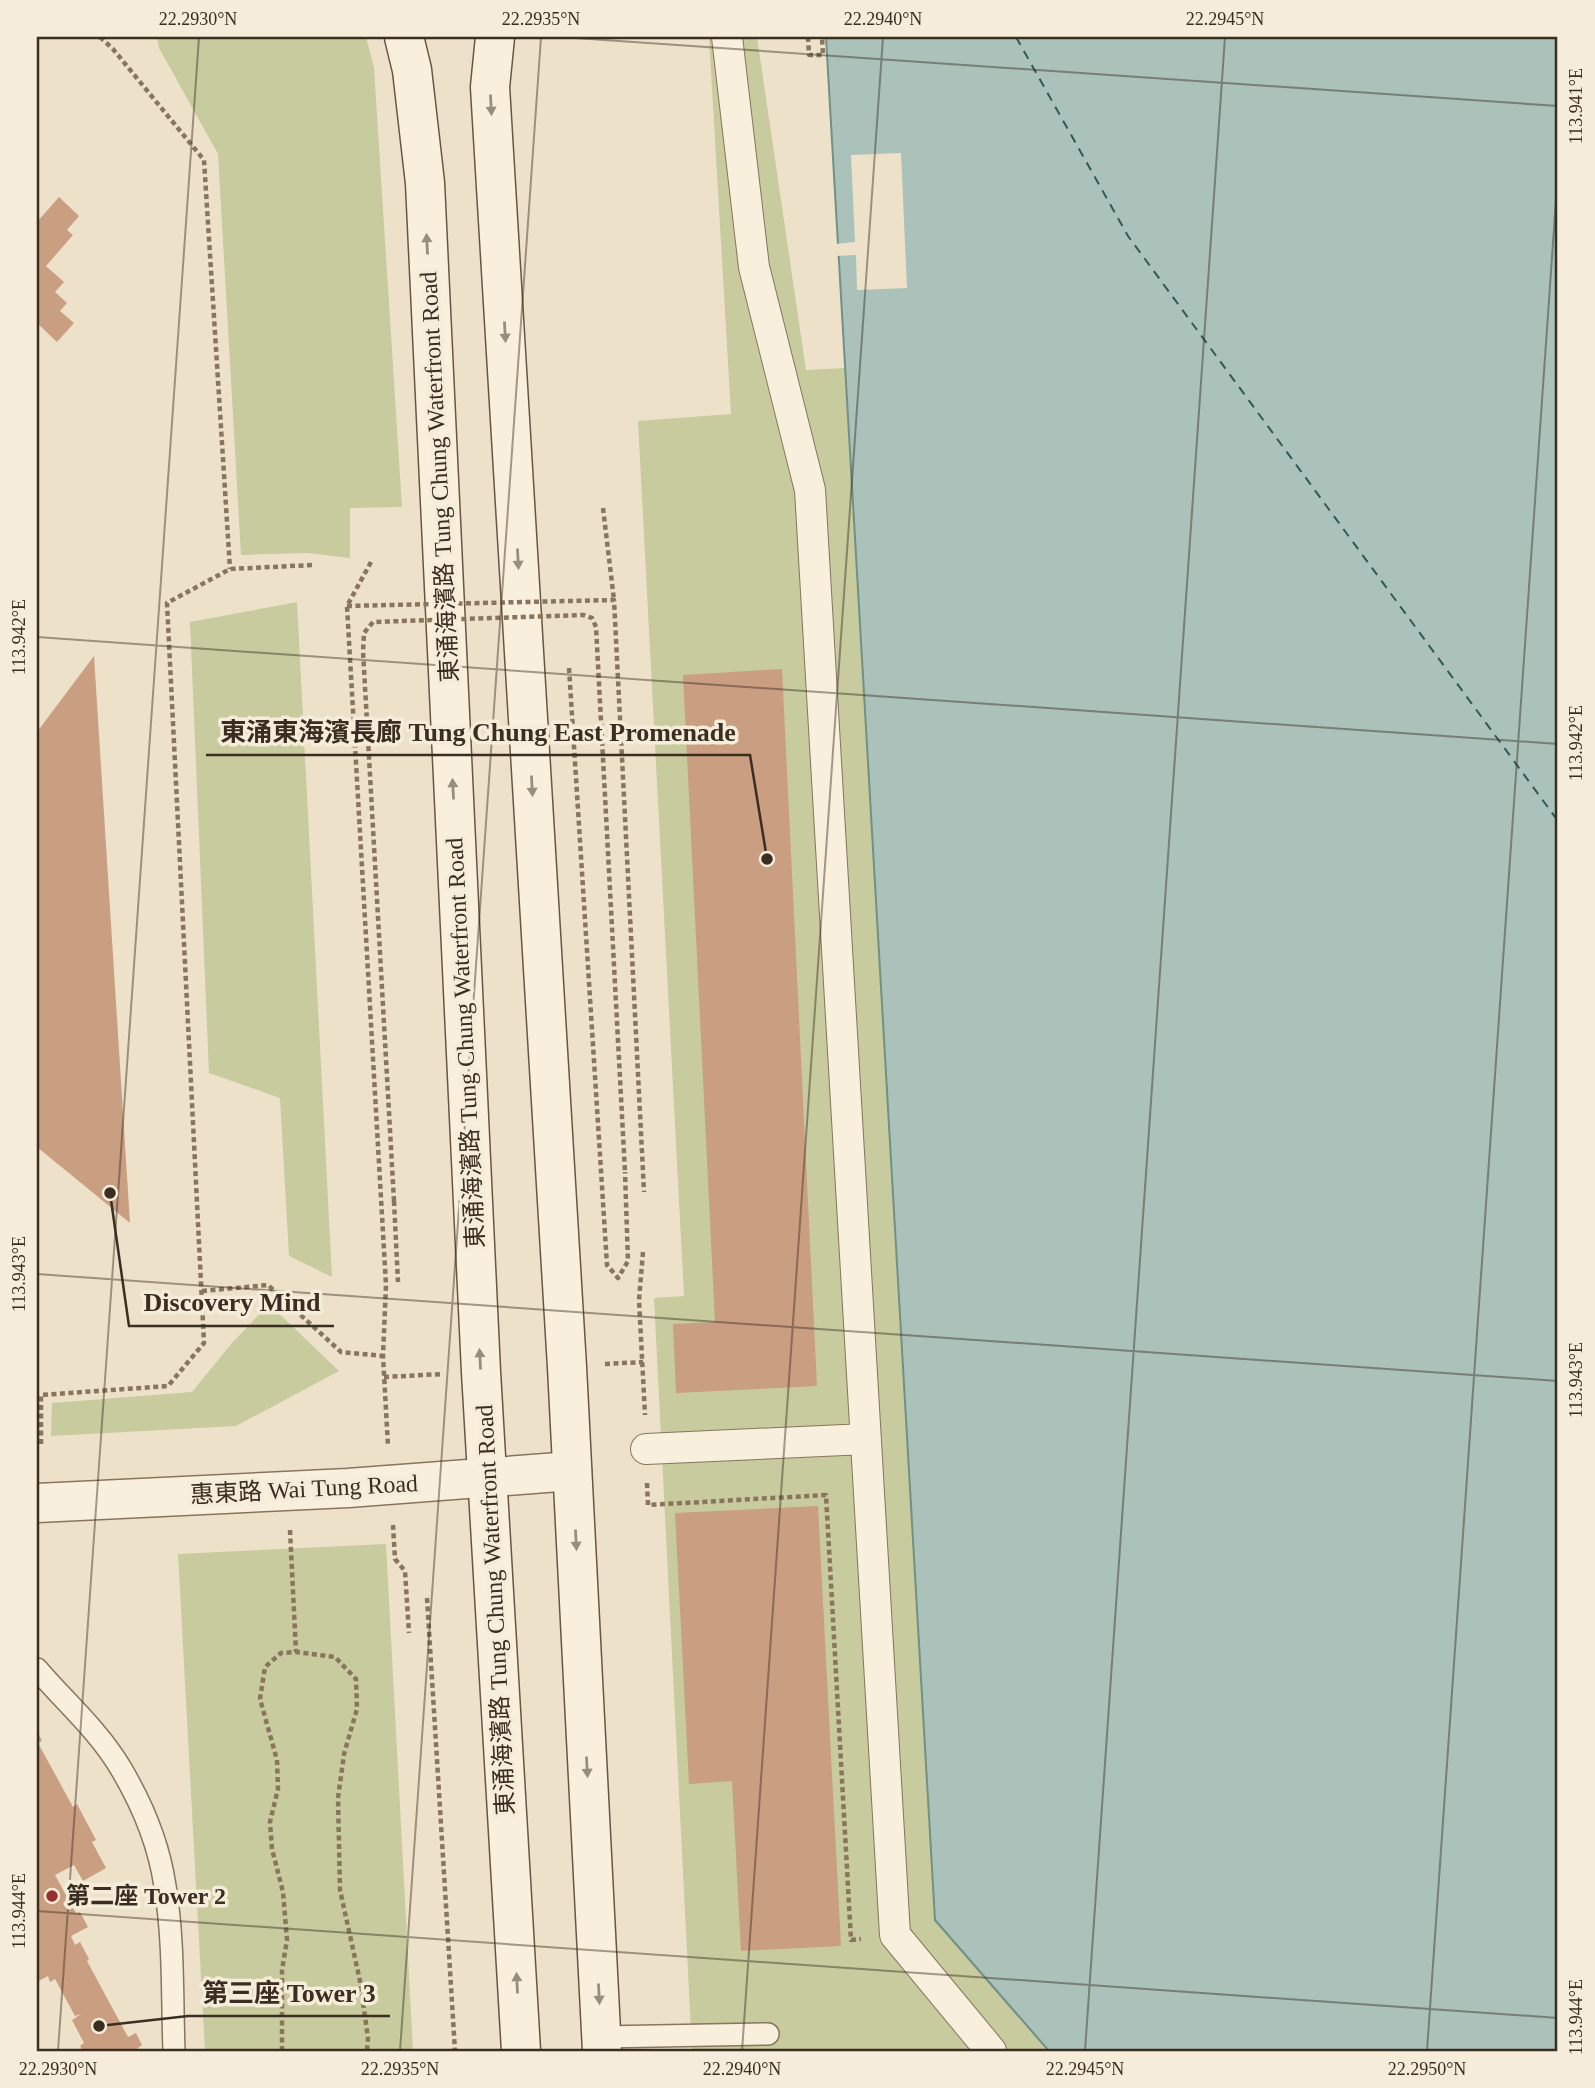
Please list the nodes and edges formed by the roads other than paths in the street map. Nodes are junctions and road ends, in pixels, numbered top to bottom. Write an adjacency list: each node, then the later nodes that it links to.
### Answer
1 (404, 37): 7 (main road, 東涌海濱路 Tung Chung Waterfront Road, one-way to 1)
2 (495, 37): 6 (main road, one-way to 6)
3 (727, 37): 4 (street)
4 (866, 1438): 5 (street); 14 (street)
5 (646, 1449)
6 (572, 1471): 7 (main road, 惠東路 Wai Tung Road); 11 (main road, one-way to 11)
7 (487, 1476): 8 (main road, 惠東路 Wai Tung Road); 13 (main road, 東涌海濱路 Tung Chung Waterfront Road, one-way to 7)
8 (37, 1503)
9 (37, 1670): 12 (lane)
10 (768, 2034): 11 (lane)
11 (602, 2044)
12 (174, 2051)
13 (521, 2051)
14 (991, 2051)

